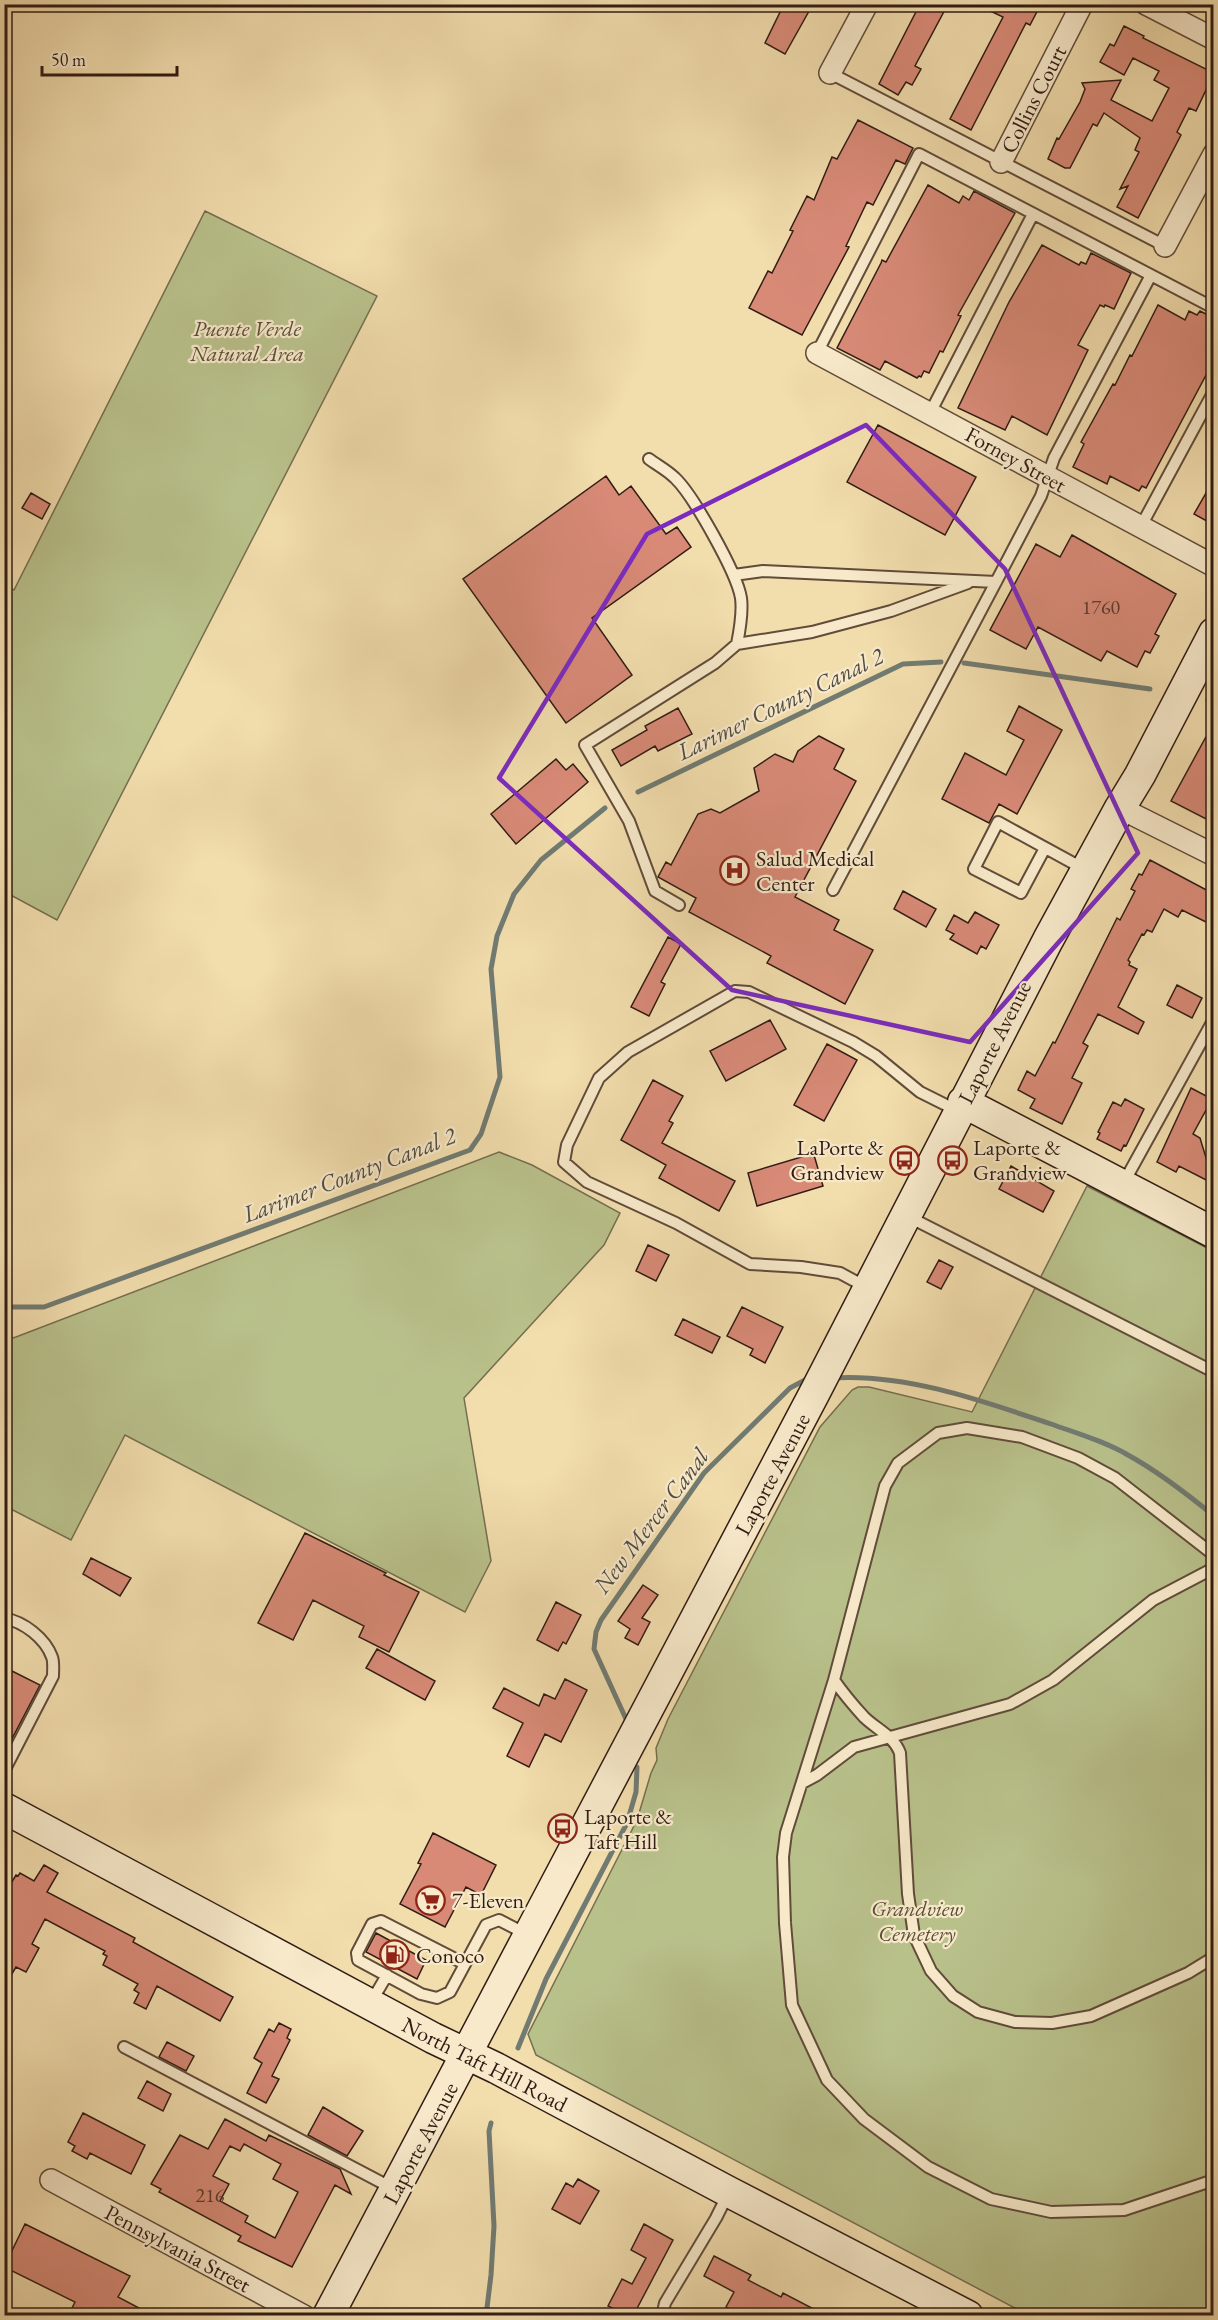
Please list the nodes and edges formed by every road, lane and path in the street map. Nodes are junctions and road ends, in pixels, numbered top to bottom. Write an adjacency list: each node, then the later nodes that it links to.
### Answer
1 (867, 4): 5 (street)
2 (1082, 4): 7 (street, Collins Court)
3 (1146, 4): 4 (street)
4 (1214, 39)
5 (830, 73): 7 (lane)
6 (1214, 153): 9 (street)
7 (1001, 162): 9 (lane)
8 (1033, 214): 10 (lane); 12 (lane); 14 (lane)
9 (1165, 246)
10 (1151, 275): 11 (lane); 16 (lane)
11 (1214, 308)
12 (817, 353): 14 (street, Forney Street)
13 (1214, 392): 17 (lane)
14 (930, 413): 16 (street, Forney Street)
15 (649, 459): 19 (lane)
16 (1048, 477): 17 (street, Forney Street); 21 (lane)
17 (1140, 528): 18 (street, Forney Street)
18 (1214, 566)
19 (734, 575): 20 (lane); 23 (lane)
20 (974, 581): 21 (lane); 23 (lane)
21 (996, 582): 28 (lane)
22 (1214, 633): 24 (street, Laporte Avenue)
23 (738, 644): 29 (lane)
24 (1120, 808): 26 (street); 27 (street, Laporte Avenue)
25 (1045, 848): 25 (lane); 27 (lane)
26 (1214, 855)
27 (1086, 870): 31 (street, Laporte Avenue)
28 (833, 890)
29 (679, 905)
30 (1214, 1018): 32 (lane)
31 (961, 1107): 32 (street); 33 (street, Laporte Avenue); 35 (lane)
32 (1122, 1186): 34 (street)
33 (907, 1215): 35 (street, Laporte Avenue); 36 (lane)
34 (1214, 1233)
35 (869, 1288): 45 (street, Laporte Avenue)
36 (1214, 1372)
37 (1214, 1555): 40 (lane)
38 (1214, 1568): 41 (lane)
39 (4, 1618): 42 (lane)
40 (834, 1680): 41 (lane); 43 (lane)
41 (888, 1736): 43 (lane); 46 (lane)
42 (4, 1771)
43 (802, 1783): 53 (lane)
44 (4, 1808): 49 (street, North Taft Hill Road)
45 (529, 1936): 47 (lane); 51 (street, Laporte Avenue)
46 (1214, 1957)
47 (465, 1964): 48 (lane); 48 (lane)
48 (387, 1975): 49 (lane)
49 (370, 2004): 51 (street, North Taft Hill Road)
50 (124, 2047): 54 (lane)
51 (467, 2054): 54 (street, Laporte Avenue); 55 (street, North Taft Hill Road)
52 (51, 2180): 57 (street, Pennsylvania Street)
53 (1214, 2181)
54 (395, 2189): 58 (street, Laporte Avenue)
55 (729, 2192): 56 (street, North Taft Hill Road); 59 (lane)
56 (939, 2309): 60 (street, North Taft Hill Road)
57 (304, 2316)
58 (328, 2316)
59 (662, 2316)
60 (968, 2316)

